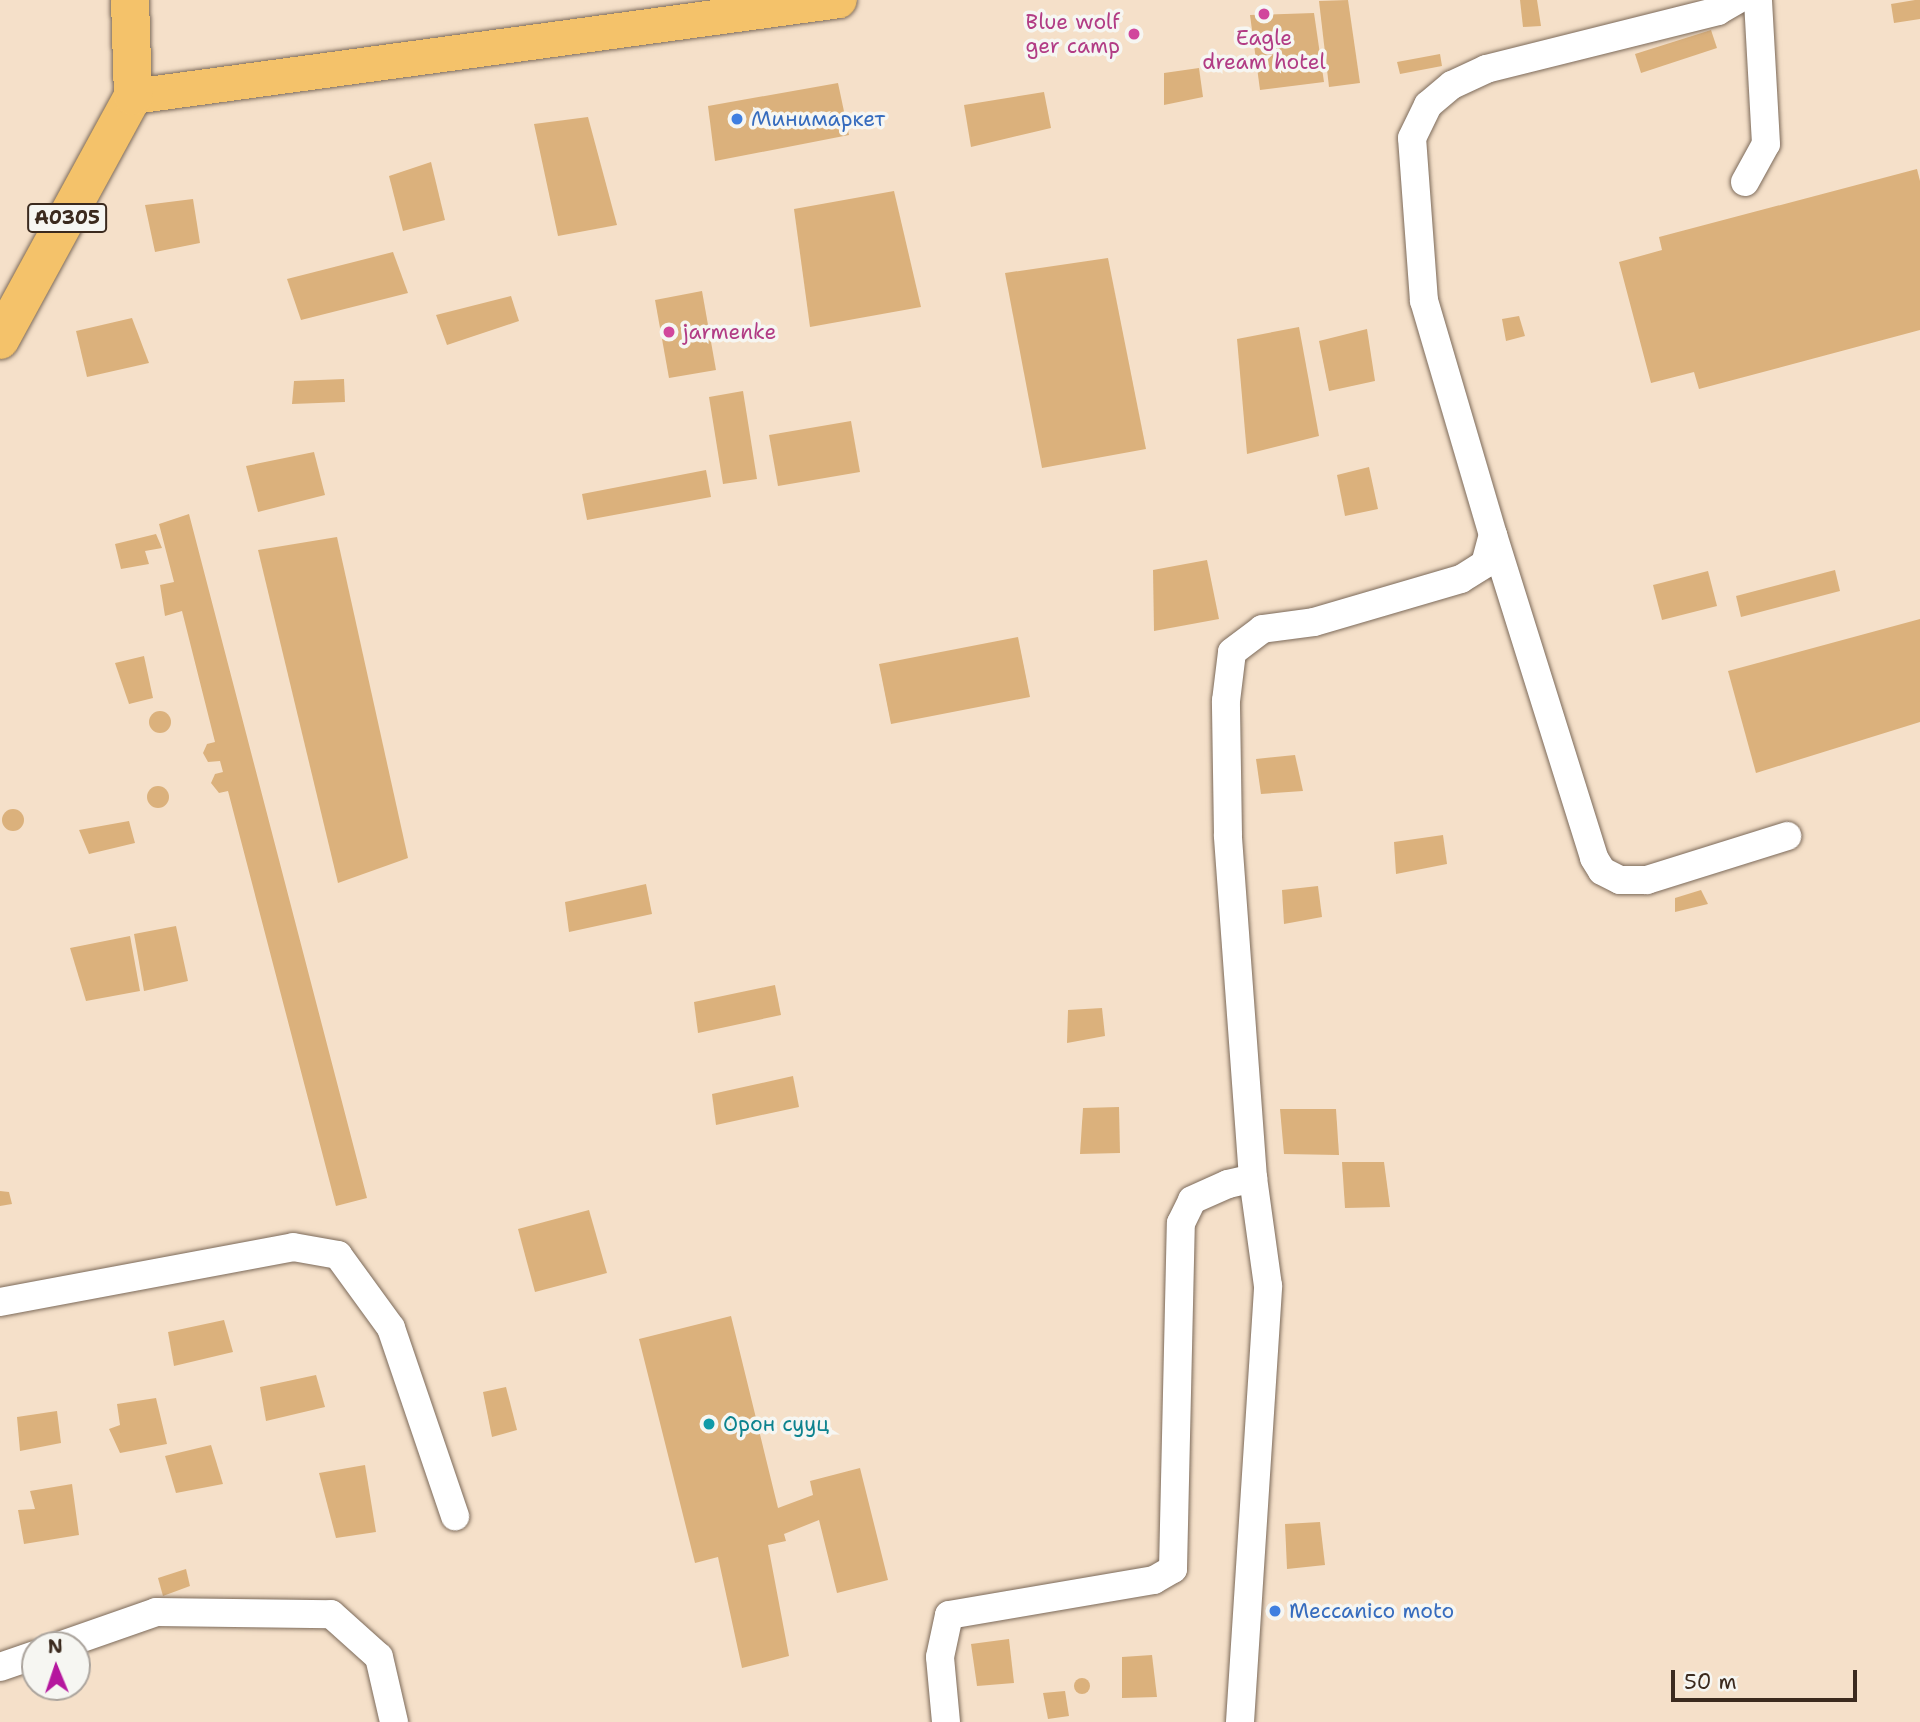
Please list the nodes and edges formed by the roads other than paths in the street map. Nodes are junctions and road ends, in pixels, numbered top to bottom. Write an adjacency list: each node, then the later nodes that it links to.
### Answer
1 (130, 0): 5 (highway)
2 (839, 0): 5 (main road)
3 (1737, 0): 8 (street)
4 (1758, 0): 6 (street)
5 (133, 96): 7 (highway, A0305)
6 (1745, 182)
7 (0, 340)
8 (1493, 535): 9 (street); 10 (street)
9 (1787, 836)
10 (1253, 1178): 17 (street); 18 (street)
11 (0, 1302): 12 (street)
12 (456, 1516)
13 (91, 1635): 16 (street)
14 (21, 1660): 15 (street)
15 (0, 1667)
16 (394, 1722)
17 (946, 1722)
18 (1240, 1722)

